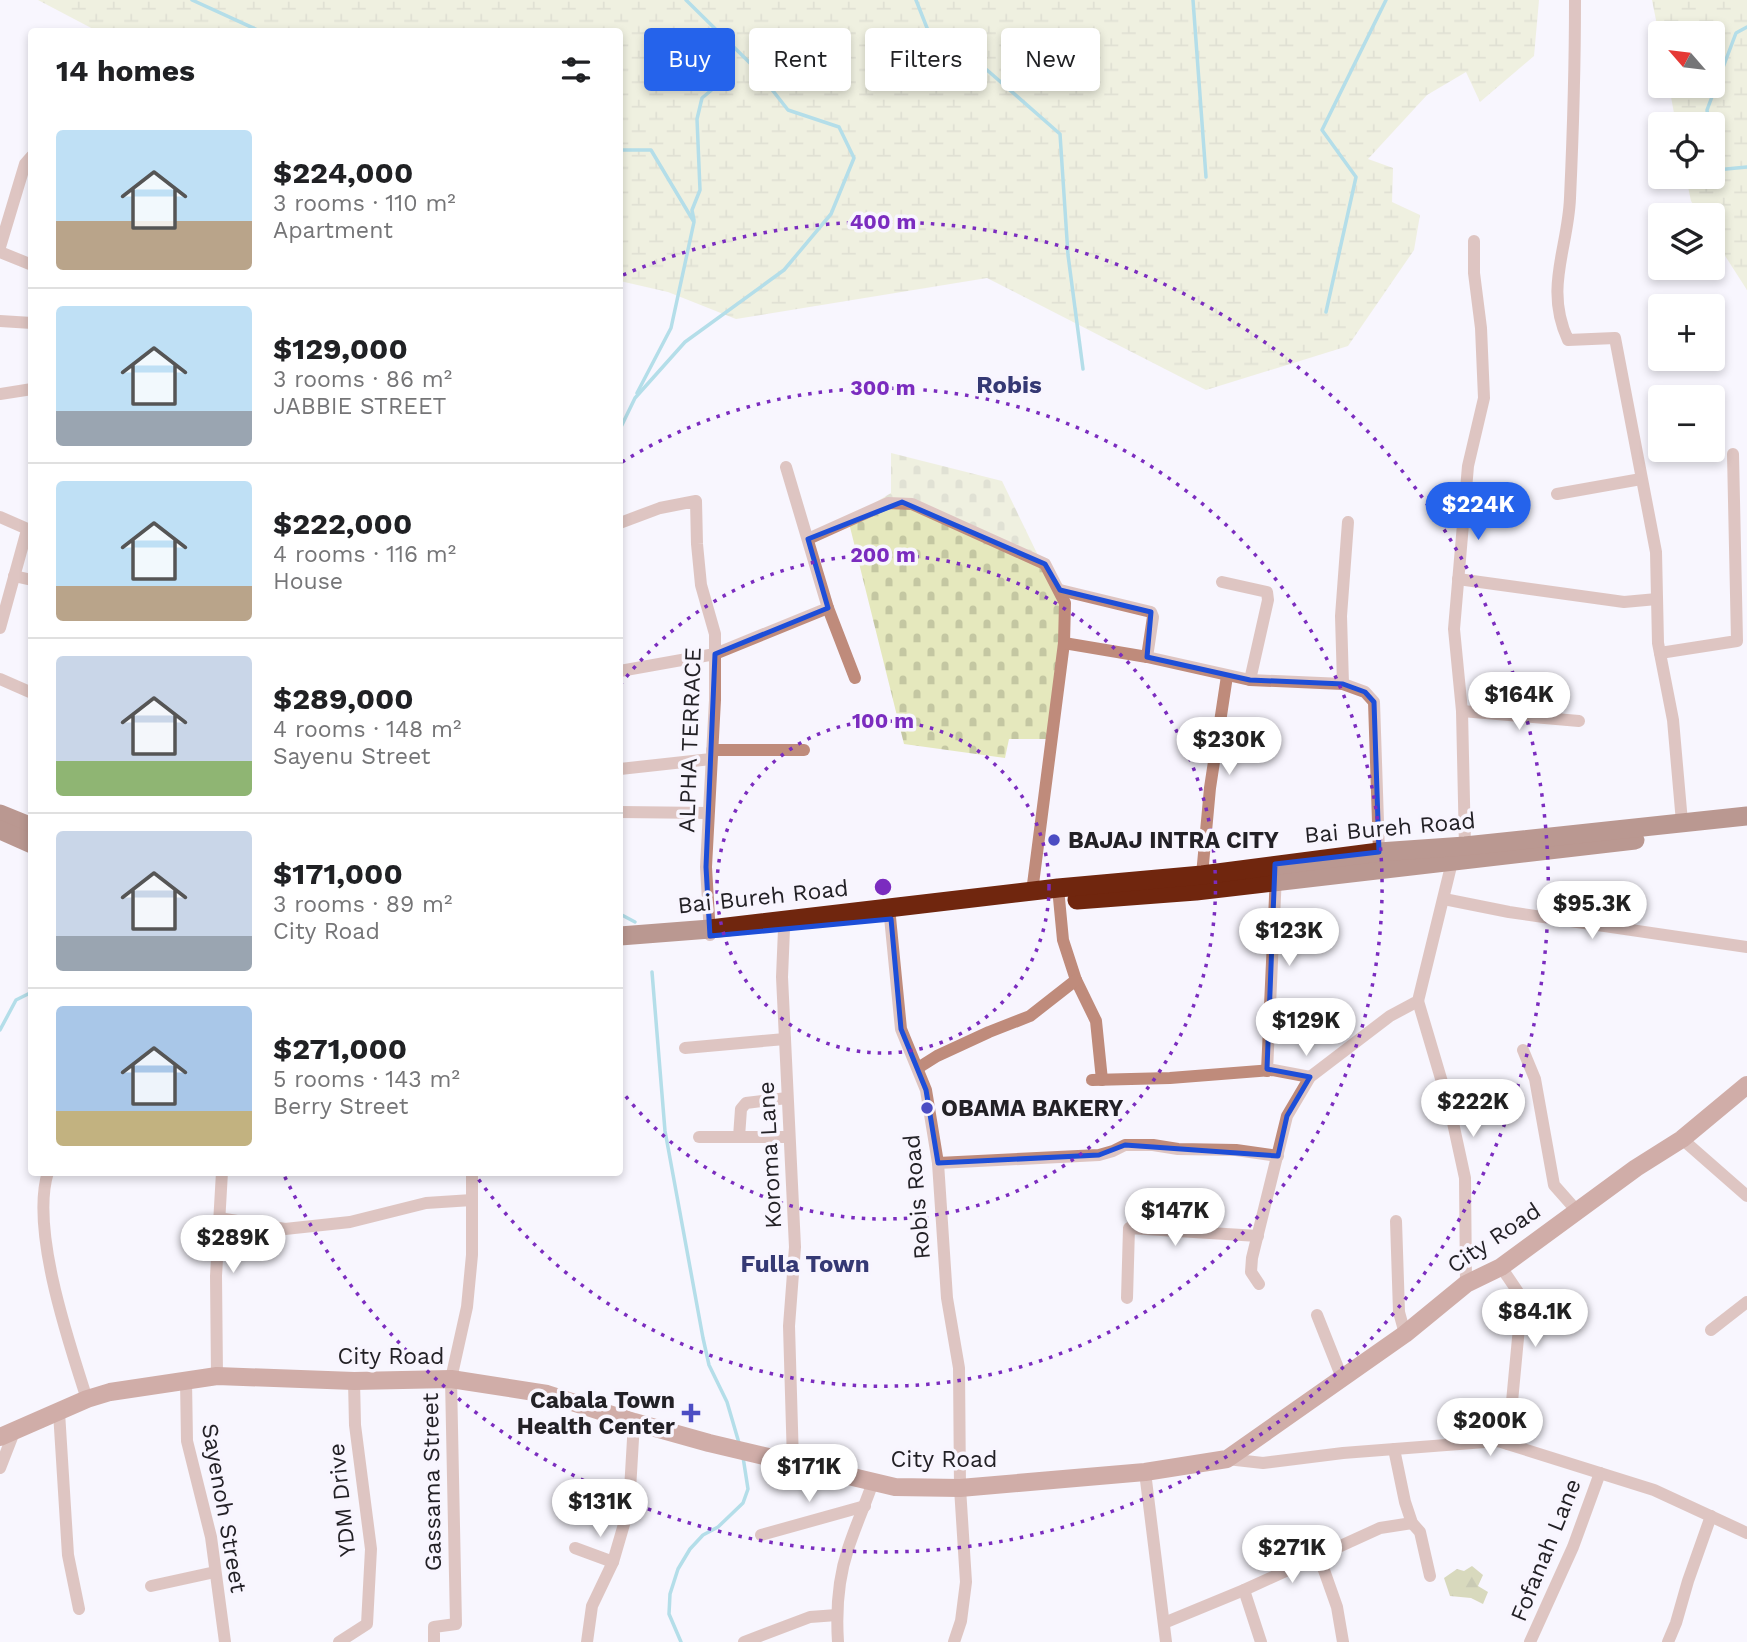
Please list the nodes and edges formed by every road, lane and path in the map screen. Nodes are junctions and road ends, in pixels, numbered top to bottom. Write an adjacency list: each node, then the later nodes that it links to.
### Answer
1 (1574, 0): 12 (street)
2 (28, 161): 4 (street)
3 (1475, 241): 22 (street)
4 (0, 249): 5 (street)
5 (28, 263)
6 (0, 321): 7 (street)
7 (28, 323)
8 (28, 390): 9 (street)
9 (0, 394)
10 (1734, 454): 29 (street)
11 (786, 467): 19 (street)
12 (1641, 479): 13 (street); 25 (street)
13 (1557, 494)
14 (0, 517): 17 (street)
15 (623, 522): 30 (street, ALPHA TERRACE)
16 (1348, 522): 37 (street)
17 (28, 530)
18 (28, 533): 20 (street)
19 (808, 540): 24 (street); 26 (street)
20 (14, 576): 21 (street); 27 (street)
21 (28, 579)
22 (1458, 579): 25 (street); 39 (street)
23 (1222, 582): 36 (street)
24 (1060, 590): 28 (street); 31 (street)
25 (1657, 599): 29 (street)
26 (828, 608): 30 (street); 34 (street)
27 (0, 628)
28 (1064, 643): 31 (street); 58 (street)
29 (1660, 653): 48 (street)
30 (715, 654): 32 (street); 42 (street, ALPHA TERRACE)
31 (1147, 657): 33 (street)
32 (623, 670)
33 (1227, 676): 36 (street); 57 (street)
34 (855, 678)
35 (0, 679): 38 (street)
36 (1251, 680): 37 (street)
37 (1343, 684): 54 (street)
38 (28, 691)
39 (1462, 711): 40 (street); 53 (street)
40 (1579, 721)
41 (804, 750): 42 (street)
42 (711, 755): 43 (street); 45 (street, ALPHA TERRACE)
43 (623, 769)
44 (623, 812): 45 (street)
45 (708, 813): 63 (street, ALPHA TERRACE)
46 (0, 814): 49 (highway)
47 (1747, 816): 48 (highway, Bai Bureh Road)
48 (1682, 822): 53 (highway, Bai Bureh Road)
49 (28, 825)
50 (1747, 828): 55 (highway, Bai Bureh Road)
51 (0, 830): 52 (highway)
52 (28, 842)
53 (1465, 846): 54 (highway, Bai Bureh Road)
54 (1379, 852): 56 (highway, Bai Bureh Road)
55 (1452, 862): 56 (highway, Bai Bureh Road); 60 (street)
56 (1276, 873): 57 (highway, Bai Bureh Road); 59 (highway, Bai Bureh Road); 73 (street)
57 (1202, 875): 59 (highway, Bai Bureh Road)
58 (1032, 892): 59 (highway, Bai Bureh Road); 61 (highway, Bai Bureh Road)
59 (1057, 895): 61 (highway, Bai Bureh Road); 67 (street)
60 (1444, 899): 66 (street); 68 (street)
61 (890, 913): 62 (highway, Bai Bureh Road); 63 (highway, Bai Bureh Road); 72 (street, Robis Road)
62 (784, 929): 63 (highway, Bai Bureh Road); 69 (street, Koroma Lane)
63 (710, 932): 64 (highway, Bai Bureh Road); 65 (highway, Bai Bureh Road)
64 (623, 936)
65 (623, 945)
66 (1747, 947)
67 (1076, 980): 72 (street); 73 (street)
68 (1418, 1001): 74 (street); 95 (street)
69 (785, 1039): 70 (street); 76 (street, Koroma Lane)
70 (685, 1048)
71 (1523, 1050): 88 (street)
72 (918, 1068): 82 (street, Robis Road)
73 (1267, 1071): 74 (street)
74 (1310, 1077): 81 (street)
75 (1747, 1085): 80 (main road, City Road)
76 (787, 1098): 78 (street); 79 (street, Koroma Lane)
77 (699, 1137): 78 (street)
78 (739, 1137): 79 (street)
79 (788, 1137): 113 (street, Koroma Lane)
80 (1682, 1139): 86 (street); 88 (main road, City Road)
81 (1278, 1156): 82 (street); 91 (street)
82 (938, 1163): 118 (street, Robis Road)
83 (47, 1176): 106 (street)
84 (222, 1176): 89 (street)
85 (472, 1176): 87 (street, Gassama Street)
86 (1747, 1196)
87 (472, 1200): 89 (street); 103 (street, Gassama Street)
88 (1577, 1211): 93 (main road, City Road)
89 (219, 1218): 101 (street)
90 (1396, 1221): 100 (street)
91 (1258, 1236): 94 (street); 96 (street)
92 (1521, 1261): 93 (street)
93 (1503, 1270): 95 (main road, City Road); 110 (street)
94 (1259, 1284)
95 (1466, 1284): 100 (main road, City Road)
96 (1127, 1298)
97 (1747, 1302): 99 (street)
98 (1317, 1315): 102 (street)
99 (1711, 1330)
100 (1405, 1334): 102 (main road, City Road)
101 (217, 1376): 104 (main road, City Road); 105 (main road, City Road)
102 (1342, 1378): 112 (main road, City Road)
103 (451, 1379): 105 (main road, City Road); 108 (main road, City Road); 137 (street, Gassama Street)
104 (186, 1381): 106 (main road, City Road); 127 (street, Sayenoh Street)
105 (354, 1381): 136 (street, YDM Drive)
106 (87, 1399): 107 (main road, City Road)
107 (59, 1412): 109 (main road, City Road); 131 (street)
108 (634, 1422): 113 (main road, City Road); 126 (street)
109 (7, 1434): 114 (street)
110 (1508, 1444): 111 (street); 116 (street)
111 (1394, 1449): 112 (street); 121 (street)
112 (1227, 1459): 115 (main road, City Road)
113 (793, 1462): 117 (main road, City Road)
114 (0, 1468)
115 (1145, 1472): 118 (main road, City Road); 133 (street)
116 (1600, 1473): 120 (street); 144 (street, Fofanah Lane)
117 (873, 1482): 118 (main road, City Road); 119 (street)
118 (960, 1488): 140 (street, Robis Road)
119 (865, 1506): 123 (street); 132 (street)
120 (1711, 1516): 122 (street); 145 (street)
121 (1412, 1523): 125 (street); 128 (street)
122 (1747, 1533)
123 (761, 1535)
124 (575, 1548): 126 (street)
125 (1319, 1556): 130 (street); 143 (street)
126 (613, 1562): 134 (street)
127 (215, 1572): 129 (street); 135 (street, Sayenoh Street)
128 (1430, 1576)
129 (151, 1586)
130 (1244, 1590): 133 (street); 142 (street)
131 (79, 1609)
132 (837, 1615): 138 (street); 139 (street)
133 (1164, 1623): 141 (street)
134 (589, 1640)
135 (225, 1642)
136 (339, 1642)
137 (434, 1642)
138 (744, 1642)
139 (838, 1642)
140 (954, 1642)
141 (1166, 1642)
142 (1261, 1642)
143 (1343, 1642)
144 (1530, 1642)
145 (1668, 1642)

